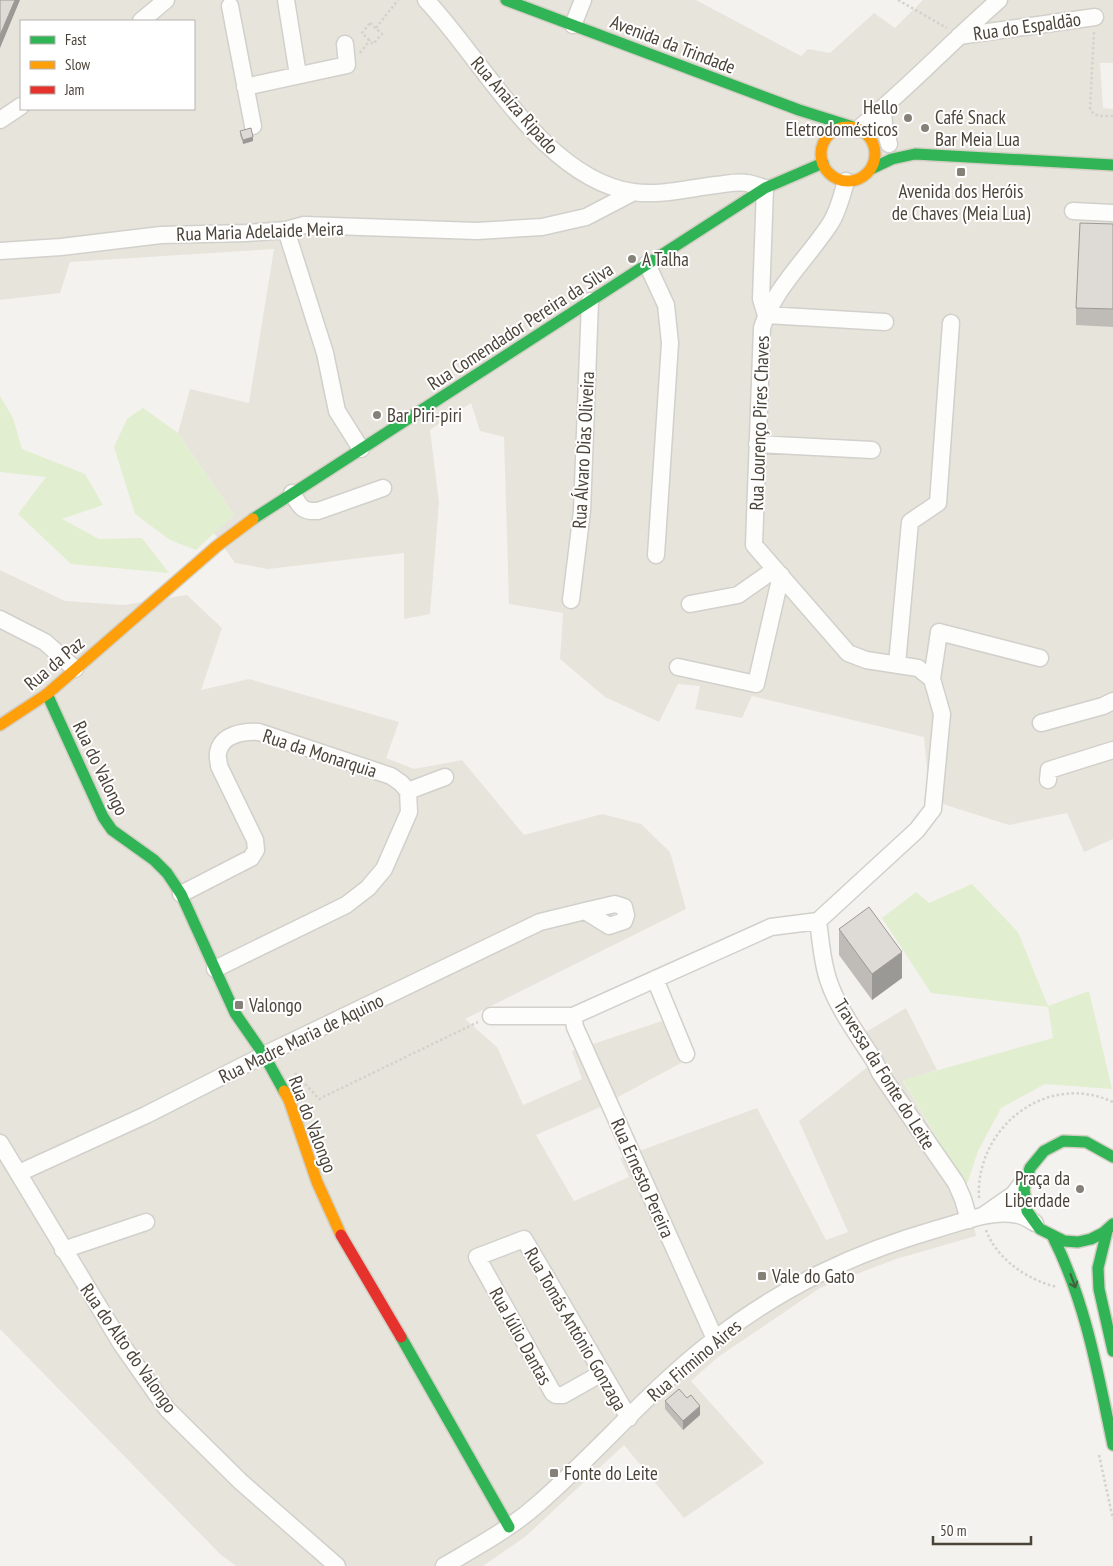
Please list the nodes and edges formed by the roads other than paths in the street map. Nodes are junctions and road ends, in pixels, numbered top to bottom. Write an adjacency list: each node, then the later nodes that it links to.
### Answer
1 (166, 0): 9 (street)
2 (286, 0): 13 (street)
3 (506, 0): 10 (main road, Avenida da Trindade)
4 (583, 0): 10 (street)
5 (999, 0): 11 (street)
6 (429, 1): 29 (street, Rua Anaíza Ripado)
7 (230, 6): 14 (street)
8 (1095, 17): 11 (street, Rua do Espaldão)
9 (142, 20)
10 (573, 25): 17 (main road, Avenida da Trindade)
11 (959, 36): 16 (street)
12 (345, 44): 13 (street)
13 (298, 75): 14 (street)
14 (245, 87): 19 (street)
15 (20, 107): 18 (street)
16 (883, 108): 20 (street); 21 (street)
17 (799, 110): 20 (main road, Avenida da Trindade); 22 (main road)
18 (0, 120)
19 (253, 126)
20 (858, 129): 21 (main road, Avenida da Trindade); 22 (main road); 26 (main road)
21 (889, 144): 23 (main road, Avenida da Trindade)
22 (822, 148): 24 (main road)
23 (915, 154): 25 (main road); 26 (main road)
24 (823, 163): 27 (main road); 28 (main road, Rua Comendador Pereira da Silva)
25 (1113, 165)
26 (871, 169): 27 (main road)
27 (846, 181): 36 (street, Rua Lourenço Pires Chaves)
28 (765, 188): 29 (street, Rua Anaíza Ripado); 34 (main road, Rua Comendador Pereira da Silva); 36 (street)
29 (634, 192): 32 (street, Rua Maria Adelaide Meira)
30 (1073, 211): 31 (street)
31 (1113, 213)
32 (286, 230): 33 (street, Rua Maria Adelaide Meira); 40 (street)
33 (0, 251)
34 (647, 264): 35 (main road, Rua Comendador Pereira da Silva); 45 (street)
35 (590, 301): 40 (main road, Rua Comendador Pereira da Silva); 47 (street, Rua Álvaro Dias Oliveira)
36 (766, 315): 37 (street); 39 (street, Rua Lourenço Pires Chaves)
37 (885, 322)
38 (951, 323): 51 (street)
39 (757, 444): 41 (street); 46 (street, Rua Lourenço Pires Chaves)
40 (361, 449): 43 (main road, Rua Comendador Pereira da Silva)
41 (872, 450)
42 (383, 488): 43 (street)
43 (292, 493): 44 (main road, Rua Comendador Pereira da Silva)
44 (218, 546): 53 (main road, Rua da Paz)
45 (656, 555)
46 (778, 572): 48 (street); 51 (street, Rua Lourenço Pires Chaves); 52 (street)
47 (571, 600)
48 (690, 604)
49 (0, 619): 53 (street)
50 (1040, 658): 54 (street)
51 (897, 664): 54 (street)
52 (678, 668)
53 (75, 669): 55 (main road, Rua da Paz)
54 (932, 679): 65 (street)
55 (47, 694): 58 (main road, Rua da Paz); 63 (main road, Rua do Valongo)
56 (1113, 701): 57 (street)
57 (1041, 723)
58 (0, 725)
59 (1113, 750): 61 (street)
60 (444, 777): 62 (street)
61 (1048, 780)
62 (408, 791): 63 (street, Rua da Monarquia); 66 (street)
63 (181, 894): 66 (main road, Rua do Valongo)
64 (585, 912): 71 (street, Rua Madre Maria de Aquino)
65 (818, 921): 67 (street); 76 (street, Travessa da Fonte do Leite)
66 (215, 969): 71 (main road, Rua do Valongo)
67 (655, 980): 69 (street); 70 (street)
68 (491, 1016): 69 (street)
69 (573, 1016): 83 (street, Rua Ernesto Pereira)
70 (686, 1054)
71 (264, 1055): 74 (street, Rua Madre Maria de Aquino); 88 (main road, Rua do Valongo)
72 (0, 1143): 74 (street, Rua do Alto do Valongo)
73 (1113, 1157): 75 (main road)
74 (18, 1173): 82 (street, Rua do Alto do Valongo)
75 (1026, 1178): 76 (street); 78 (main road)
76 (975, 1218): 78 (street); 83 (street, Rua Firmino Aires)
77 (146, 1222): 82 (street)
78 (1035, 1223): 80 (main road)
79 (1110, 1228): 80 (main road); 84 (main road)
80 (1053, 1237): 87 (main road, one-way to 87)
81 (524, 1239): 85 (street, Rua Tomás António Gonzaga); 85 (street, Rua Júlio Dantas)
82 (63, 1250): 89 (street, Rua do Alto do Valongo)
83 (715, 1339): 86 (street, Rua Firmino Aires)
84 (1113, 1351)
85 (602, 1372): 86 (street, Rua Tomás António Gonzaga)
86 (628, 1418): 88 (street, Rua Firmino Aires)
87 (1113, 1445)
88 (509, 1526): 90 (street, Rua Firmino Aires)
89 (337, 1566)
90 (444, 1566)

